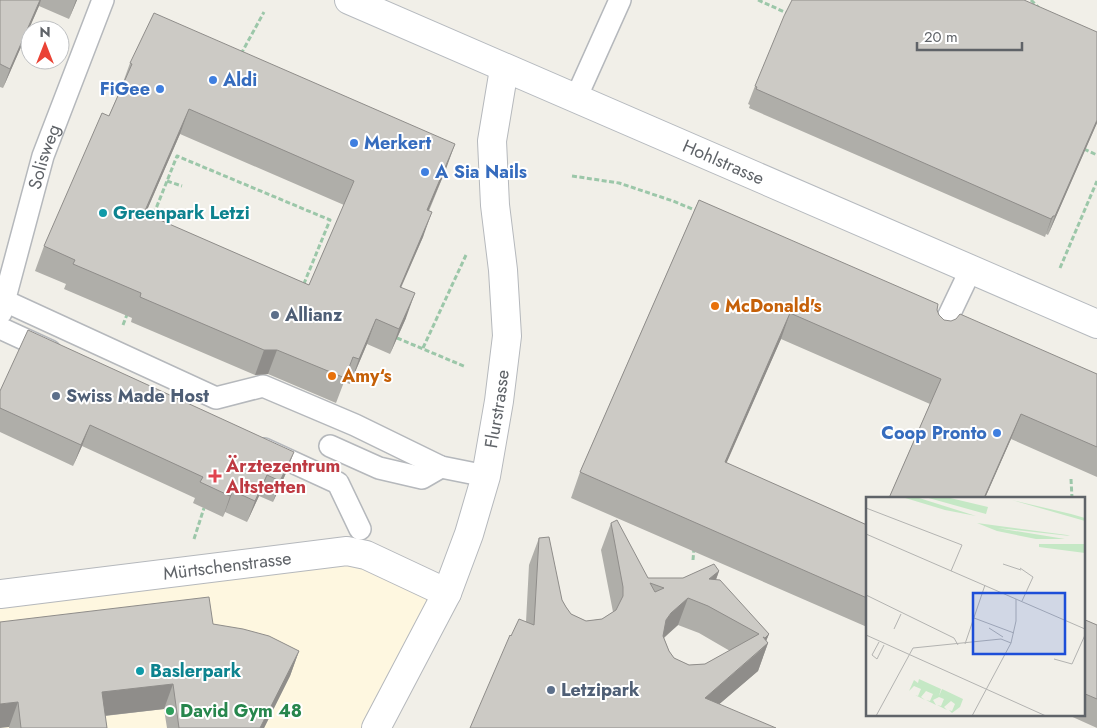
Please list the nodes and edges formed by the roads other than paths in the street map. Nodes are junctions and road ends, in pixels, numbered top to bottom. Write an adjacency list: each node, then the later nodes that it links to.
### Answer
1 (103, 0): 7 (lane, Solisweg)
2 (349, 0): 4 (street, Hohlstrasse)
3 (620, 0): 5 (lane)
4 (504, 69): 5 (street, Hohlstrasse); 15 (street, Flurstrasse)
5 (576, 98): 6 (street, Hohlstrasse)
6 (971, 269): 8 (street, Hohlstrasse); 10 (lane)
7 (2, 309): 14 (lane)
8 (1097, 324)
9 (0, 328): 11 (lane)
10 (940, 334)
11 (71, 361)
12 (249, 442): 16 (lane)
13 (330, 446): 14 (lane)
14 (441, 467): 15 (lane)
15 (486, 476): 17 (street, Flurstrasse)
16 (360, 529)
17 (447, 593): 18 (street, Mürtschenstrasse); 19 (street, Flurstrasse)
18 (0, 594)
19 (376, 728)

